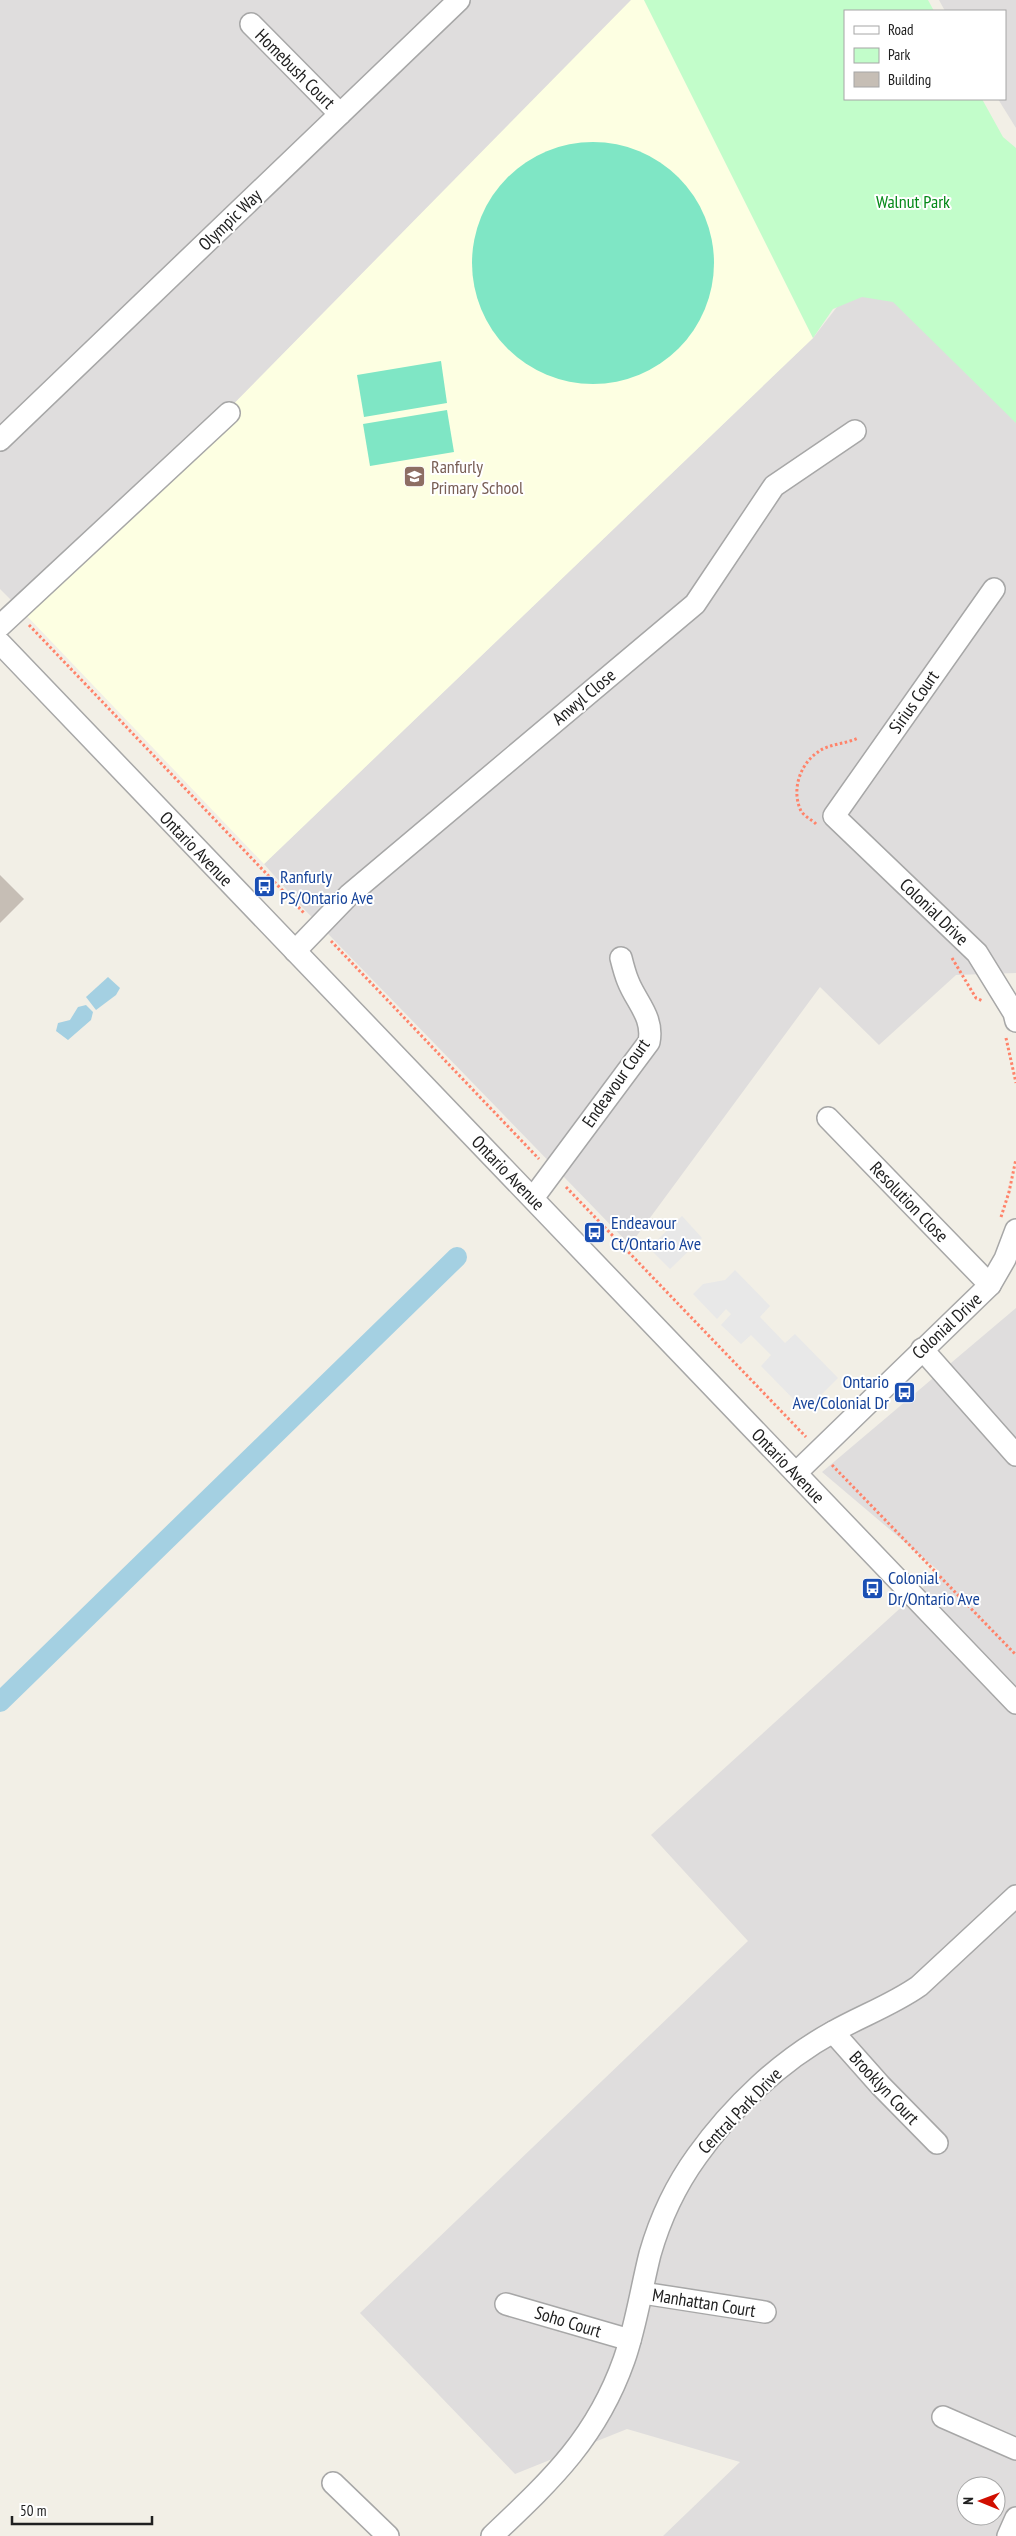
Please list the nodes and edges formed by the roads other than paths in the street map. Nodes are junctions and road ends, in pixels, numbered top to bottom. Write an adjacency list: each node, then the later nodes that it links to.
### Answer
1 (459, 0): 3 (street, Olympic Way)
2 (251, 24): 3 (street, Homebush Court)
3 (340, 114): 6 (street, Olympic Way)
4 (229, 414): 8 (street)
5 (855, 431): 11 (street, Anwyl Close)
6 (0, 440)
7 (994, 589): 10 (street, Sirius Court)
8 (0, 626)
9 (0, 644): 11 (street, Ontario Avenue)
10 (834, 816): 13 (street, Colonial Drive)
11 (295, 951): 15 (street, Ontario Avenue)
12 (621, 958): 15 (street, Endeavour Court)
13 (1015, 1015)
14 (828, 1118): 18 (street, Resolution Close)
15 (533, 1198): 21 (street, Ontario Avenue)
16 (1008, 1226): 17 (street, Colonial Drive)
17 (1010, 1263): 18 (street, Colonial Drive)
18 (990, 1285): 19 (street, Colonial Drive)
19 (922, 1349): 20 (street); 21 (street, Colonial Drive)
20 (1015, 1451)
21 (796, 1473): 22 (street, Ontario Avenue)
22 (1016, 1703)
23 (1016, 1896): 24 (street, Central Park Drive)
24 (833, 2032): 25 (street, Brooklyn Court); 26 (street, Central Park Drive)
25 (937, 2143)
26 (643, 2293): 28 (street, Manhattan Court); 29 (street, Central Park Drive)
27 (506, 2304): 29 (street, Soho Court)
28 (765, 2312)
29 (630, 2340): 35 (street, Central Park Drive)
30 (943, 2417): 31 (street)
31 (1016, 2449)
32 (334, 2482): 34 (street)
33 (1016, 2518): 36 (street)
34 (388, 2536)
35 (492, 2536)
36 (1008, 2536)

